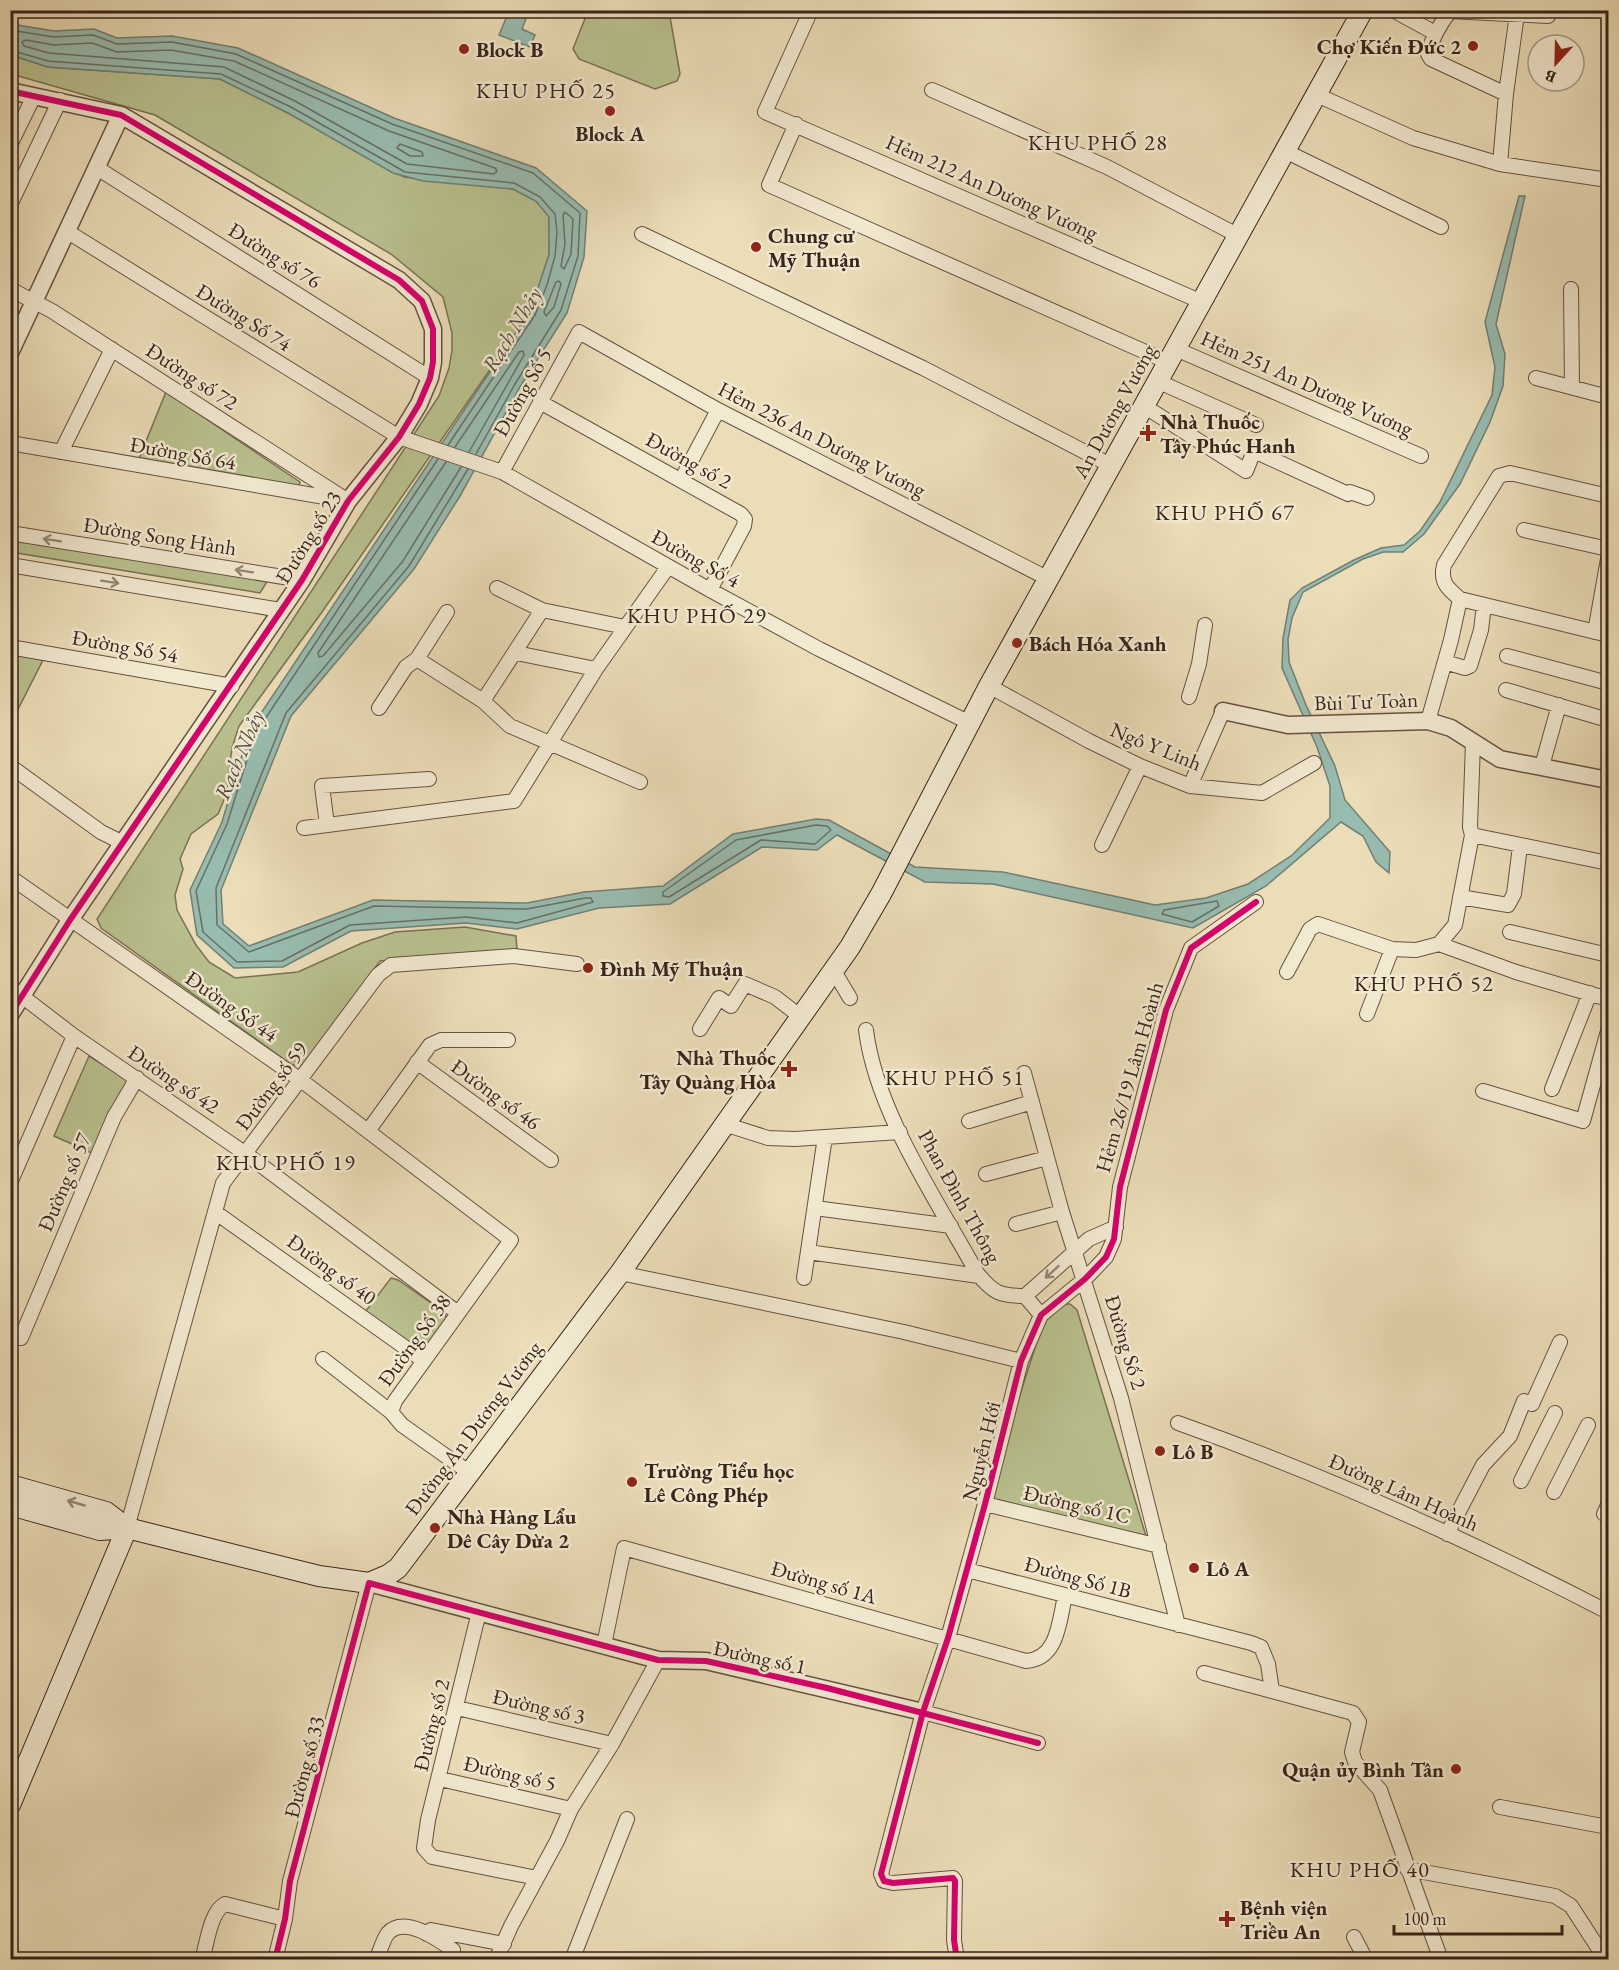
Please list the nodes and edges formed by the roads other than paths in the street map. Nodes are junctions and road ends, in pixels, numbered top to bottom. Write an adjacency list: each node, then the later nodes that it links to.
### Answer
1 (811, 10): 14 (street, Hẻm 212 An Dương Vương)
2 (1363, 10): 9 (main road, An Dương Vương)
3 (1393, 10): 6 (street)
4 (1517, 14): 5 (street); 6 (street); 10 (street)
5 (1548, 16)
6 (1435, 33): 10 (street)
7 (932, 90): 24 (street)
8 (10, 91): 11 (street, Đường số 23)
9 (1317, 94): 16 (main road, An Dương Vương); 17 (street)
10 (1506, 94): 17 (street)
11 (34, 96): 12 (street, Đường số 23); 15 (street)
12 (60, 100): 13 (street, Đường số 23); 20 (street)
13 (121, 116): 18 (street); 33 (street, Đường số 23)
14 (796, 124): 28 (street, Hẻm 212 An Dương Vương); 32 (street, Hẻm 251 An Dương Vương)
15 (10, 145)
16 (1285, 151): 21 (street); 24 (main road, An Dương Vương)
17 (1500, 164): 19 (street)
18 (97, 168): 22 (street); 33 (street, Đường số 76)
19 (1608, 180)
20 (10, 205)
21 (1441, 227)
22 (68, 232): 27 (street); 42 (street, Đường Số 74)
23 (642, 234): 46 (street)
24 (1239, 236): 28 (main road, An Dương Vương)
25 (10, 289): 27 (street, Đường số 72)
26 (1570, 289): 36 (street)
27 (36, 301): 30 (street, Đường số 72); 31 (street)
28 (1202, 302): 32 (main road, An Dương Vương)
29 (579, 332): 38 (street, Đường Số 5); 40 (street, Hẻm 236 An Dương Vương)
30 (112, 349): 44 (street); 51 (street, Đường số 72)
31 (10, 354)
32 (1172, 356): 35 (main road, An Dương Vương); 45 (street, Hẻm 251 An Dương Vương)
33 (430, 378): 42 (street, Đường số 23)
34 (1536, 378): 36 (street)
35 (1157, 381): 39 (main road, An Dương Vương); 41 (street)
36 (1572, 387): 37 (street)
37 (1608, 397)
38 (540, 402): 47 (street, Đường Số 5); 48 (street, Đường số 2)
39 (1144, 406): 46 (main road, An Dương Vương); 50 (street)
40 (718, 410): 48 (street); 58 (street, Hẻm 236 An Dương Vương)
41 (1256, 424)
42 (399, 437): 47 (street, Đường Số 74); 51 (street, Đường số 23)
43 (10, 443): 44 (street, Đường Số 64)
44 (61, 452): 51 (street, Đường Số 64)
45 (1421, 456)
46 (1112, 466): 58 (main road, An Dương Vương)
47 (497, 470): 57 (street, Đường Số 4)
48 (681, 480): 61 (street, Đường số 2)
49 (1608, 496): 62 (street)
50 (1367, 498)
51 (348, 501): 59 (street, Đường số 23)
52 (1524, 530): 54 (street)
53 (10, 533): 59 (street, Đường Song Hành, one-way to 53)
54 (1608, 549)
55 (1608, 558): 69 (street)
56 (10, 565): 64 (street, one-way to 64)
57 (669, 567): 61 (street, Đường Số 4); 68 (street)
58 (1049, 579): 78 (main road, An Dương Vương)
59 (302, 580): 64 (street, Đường số 23)
60 (497, 588): 65 (street)
61 (710, 590): 87 (street, Đường Số 4)
62 (1460, 599): 63 (street); 74 (street)
63 (1484, 605): 69 (street); 74 (street)
64 (281, 610): 77 (street, Đường số 23)
65 (542, 610): 68 (street); 71 (street)
66 (447, 612): 73 (street)
67 (1205, 625): 80 (street)
68 (625, 627): 75 (street)
69 (1602, 634)
70 (10, 647): 77 (street, Đường Số 54)
71 (516, 653): 75 (street); 81 (street)
72 (1507, 656): 76 (street)
73 (417, 659): 81 (street); 83 (street)
74 (1445, 662): 86 (street)
75 (596, 669): 88 (street)
76 (1608, 683)
77 (232, 686): 102 (street, Đường số 23)
78 (989, 686): 87 (main road, An Dương Vương); 92 (street, Ngô Y Linh)
79 (1506, 690): 82 (street)
80 (1189, 697)
81 (483, 701): 88 (street)
82 (1559, 705): 85 (street); 93 (street)
83 (379, 708)
84 (1223, 711): 86 (street, Bùi Tư Toàn); 97 (street)
85 (1608, 720)
86 (1428, 721): 89 (street, Bùi Tư Toàn)
87 (970, 723): 101 (main road, An Dương Vương)
88 (548, 743): 96 (street); 98 (street)
89 (1473, 743): 93 (street, Bùi Tư Toàn); 100 (street)
90 (1314, 763): 97 (street, Ngô Y Linh)
91 (10, 766): 102 (street)
92 (1140, 766): 97 (street, Ngô Y Linh); 103 (street)
93 (1542, 766): 95 (street, Bùi Tư Toàn)
94 (429, 779): 98 (street)
95 (1608, 780)
96 (640, 782)
97 (1190, 786)
98 (327, 825): 99 (street)
99 (304, 828)
100 (1472, 835): 104 (street); 107 (street)
101 (909, 836): 115 (main road, Đường An Dương Vương)
102 (123, 843): 109 (street, Đường số 23)
103 (1102, 845)
104 (1521, 846): 105 (street); 107 (street)
105 (1608, 863)
106 (10, 877): 109 (street, Đường Số 44)
107 (1460, 897): 111 (street)
108 (1256, 902): 151 (street, Hẻm 26/19 Lâm Hoành)
109 (70, 920): 117 (street, Đường số 23); 132 (street, Đường Số 44)
110 (1510, 932): 113 (street)
111 (1438, 944): 112 (street); 118 (street)
112 (1392, 949): 116 (street); 121 (street)
113 (1608, 955)
114 (578, 964): 132 (street, Đường số 59)
115 (834, 971): 119 (street); 123 (main road, Đường An Dương Vương)
116 (1287, 972)
117 (17, 992): 122 (street, Đường số 23); 127 (street, Đường số 42)
118 (1590, 993): 120 (street); 133 (street)
119 (850, 998)
120 (1608, 999)
121 (1367, 1014)
122 (10, 1015)
123 (801, 1017): 124 (street); 137 (main road, Đường An Dương Vương)
124 (700, 1029)
125 (866, 1030): 139 (street, Phan Đình Thông)
126 (1608, 1031): 134 (street)
127 (74, 1036): 131 (street, Đường số 42); 145 (street)
128 (508, 1040): 129 (street)
129 (417, 1062): 138 (street); 143 (street, Đường số 46)
130 (1024, 1073): 135 (street, Đường Số 2)
131 (137, 1078): 141 (street, Đường số 42); 162 (street, Đường số 57)
132 (302, 1081): 138 (street, Đường Số 44); 141 (street, Đường số 59)
133 (1552, 1089)
134 (1483, 1091)
135 (1032, 1102): 136 (street); 142 (street, Đường Số 2)
136 (969, 1122)
137 (724, 1124): 140 (street, Phan Đình Thông); 155 (main road, Đường An Dương Vương)
138 (368, 1131): 152 (street, Đường Số 44)
139 (900, 1132): 140 (street, Phan Đình Thông); 150 (street, Phan Đình Thông)
140 (825, 1137): 146 (street)
141 (246, 1154): 147 (street, Đường số 59); 160 (street, Đường số 42)
142 (1047, 1158): 144 (street); 148 (street, Đường Số 2)
143 (551, 1160)
144 (986, 1174)
145 (10, 1183)
146 (814, 1208): 150 (street); 154 (street)
147 (215, 1212): 165 (street, Đường số 40); 177 (street, Đường số 59)
148 (1062, 1212): 149 (street); 153 (street, Đường Số 2)
149 (1016, 1224)
150 (951, 1226): 156 (street, Phan Đình Thông)
151 (1116, 1227): 153 (street); 158 (street, Nguyễn Hới)
152 (511, 1240): 160 (street, Đường Số 38)
153 (1075, 1251): 158 (street, Đường Số 2); 159 (street, one-way to 159)
154 (808, 1252): 156 (street); 157 (street)
155 (620, 1273): 166 (street); 171 (main road, Đường An Dương Vương)
156 (980, 1276): 159 (street, Phan Đình Thông)
157 (804, 1278)
158 (1085, 1279): 161 (street, Nguyễn Hới); 179 (street, Đường Số 2)
159 (1025, 1296): 161 (street)
160 (458, 1313): 165 (street, Đường Số 38)
161 (1041, 1316): 166 (street, Nguyễn Hới)
162 (21, 1338)
163 (1560, 1342): 178 (street)
164 (323, 1359): 167 (street)
165 (424, 1361): 167 (street, Đường Số 38)
166 (1021, 1361): 175 (street, Nguyễn Hới)
167 (391, 1412): 171 (street, Đường Số 38)
168 (1555, 1413): 172 (street)
169 (1178, 1423): 178 (street, Đường Lâm Hoành)
170 (1588, 1425): 174 (street)
171 (470, 1473): 181 (main road, Đường An Dương Vương)
172 (1521, 1481)
173 (10, 1485): 177 (main road, one-way to 173)
174 (1554, 1492)
175 (985, 1504): 179 (street, Đường số 1C); 180 (street, Nguyễn Hới)
176 (10, 1505): 177 (main road)
177 (127, 1528): 181 (main road); 196 (main road)
178 (1447, 1534): 184 (street, Đường Lâm Hoành)
179 (1159, 1546): 185 (street, Đường Số 2)
180 (967, 1570): 182 (street, Đường Số 1B); 186 (street, Nguyễn Hới)
181 (369, 1583): 183 (street, Đường số 1); 203 (street, Đường số 33)
182 (1065, 1596): 185 (street, Đường Số 1B); 186 (street, Đường số 1A)
183 (479, 1612): 187 (street, Đường số 1); 191 (street, Đường số 2)
184 (1608, 1612)
185 (1178, 1625): 190 (street, Đường Số 1B)
186 (948, 1638): 187 (street, Đường số 1A); 192 (street, Nguyễn Hới)
187 (604, 1645): 188 (street, Đường số 1)
188 (658, 1660): 192 (street, Đường số 1); 194 (street)
189 (1204, 1673): 190 (street)
190 (1272, 1691): 201 (street)
191 (457, 1708): 194 (street, Đường số 3); 195 (street, Đường số 2)
192 (923, 1712): 193 (street, Đường số 1); 214 (street, Nguyễn Hới)
193 (1038, 1743)
194 (612, 1744): 198 (street)
195 (440, 1779): 198 (street, Đường số 5); 202 (street, Đường số 2)
196 (10, 1805)
197 (1500, 1807): 200 (street)
198 (571, 1809): 202 (street)
199 (627, 1819): 213 (street)
200 (1608, 1827)
201 (1407, 1869): 216 (street); 217 (street)
202 (537, 1878): 207 (street)
203 (285, 1919): 209 (street); 210 (street, Đường số 33)
204 (427, 1934): 205 (street); 208 (street); 211 (street)
205 (459, 1935): 207 (street); 208 (street)
206 (1354, 1937): 215 (street)
207 (504, 1944): 212 (street)
208 (451, 1955)
209 (202, 1959)
210 (275, 1959)
211 (376, 1959)
212 (496, 1959)
213 (572, 1959)
214 (957, 1959)
215 (1366, 1959)
216 (1441, 1959)
217 (1606, 1959)

